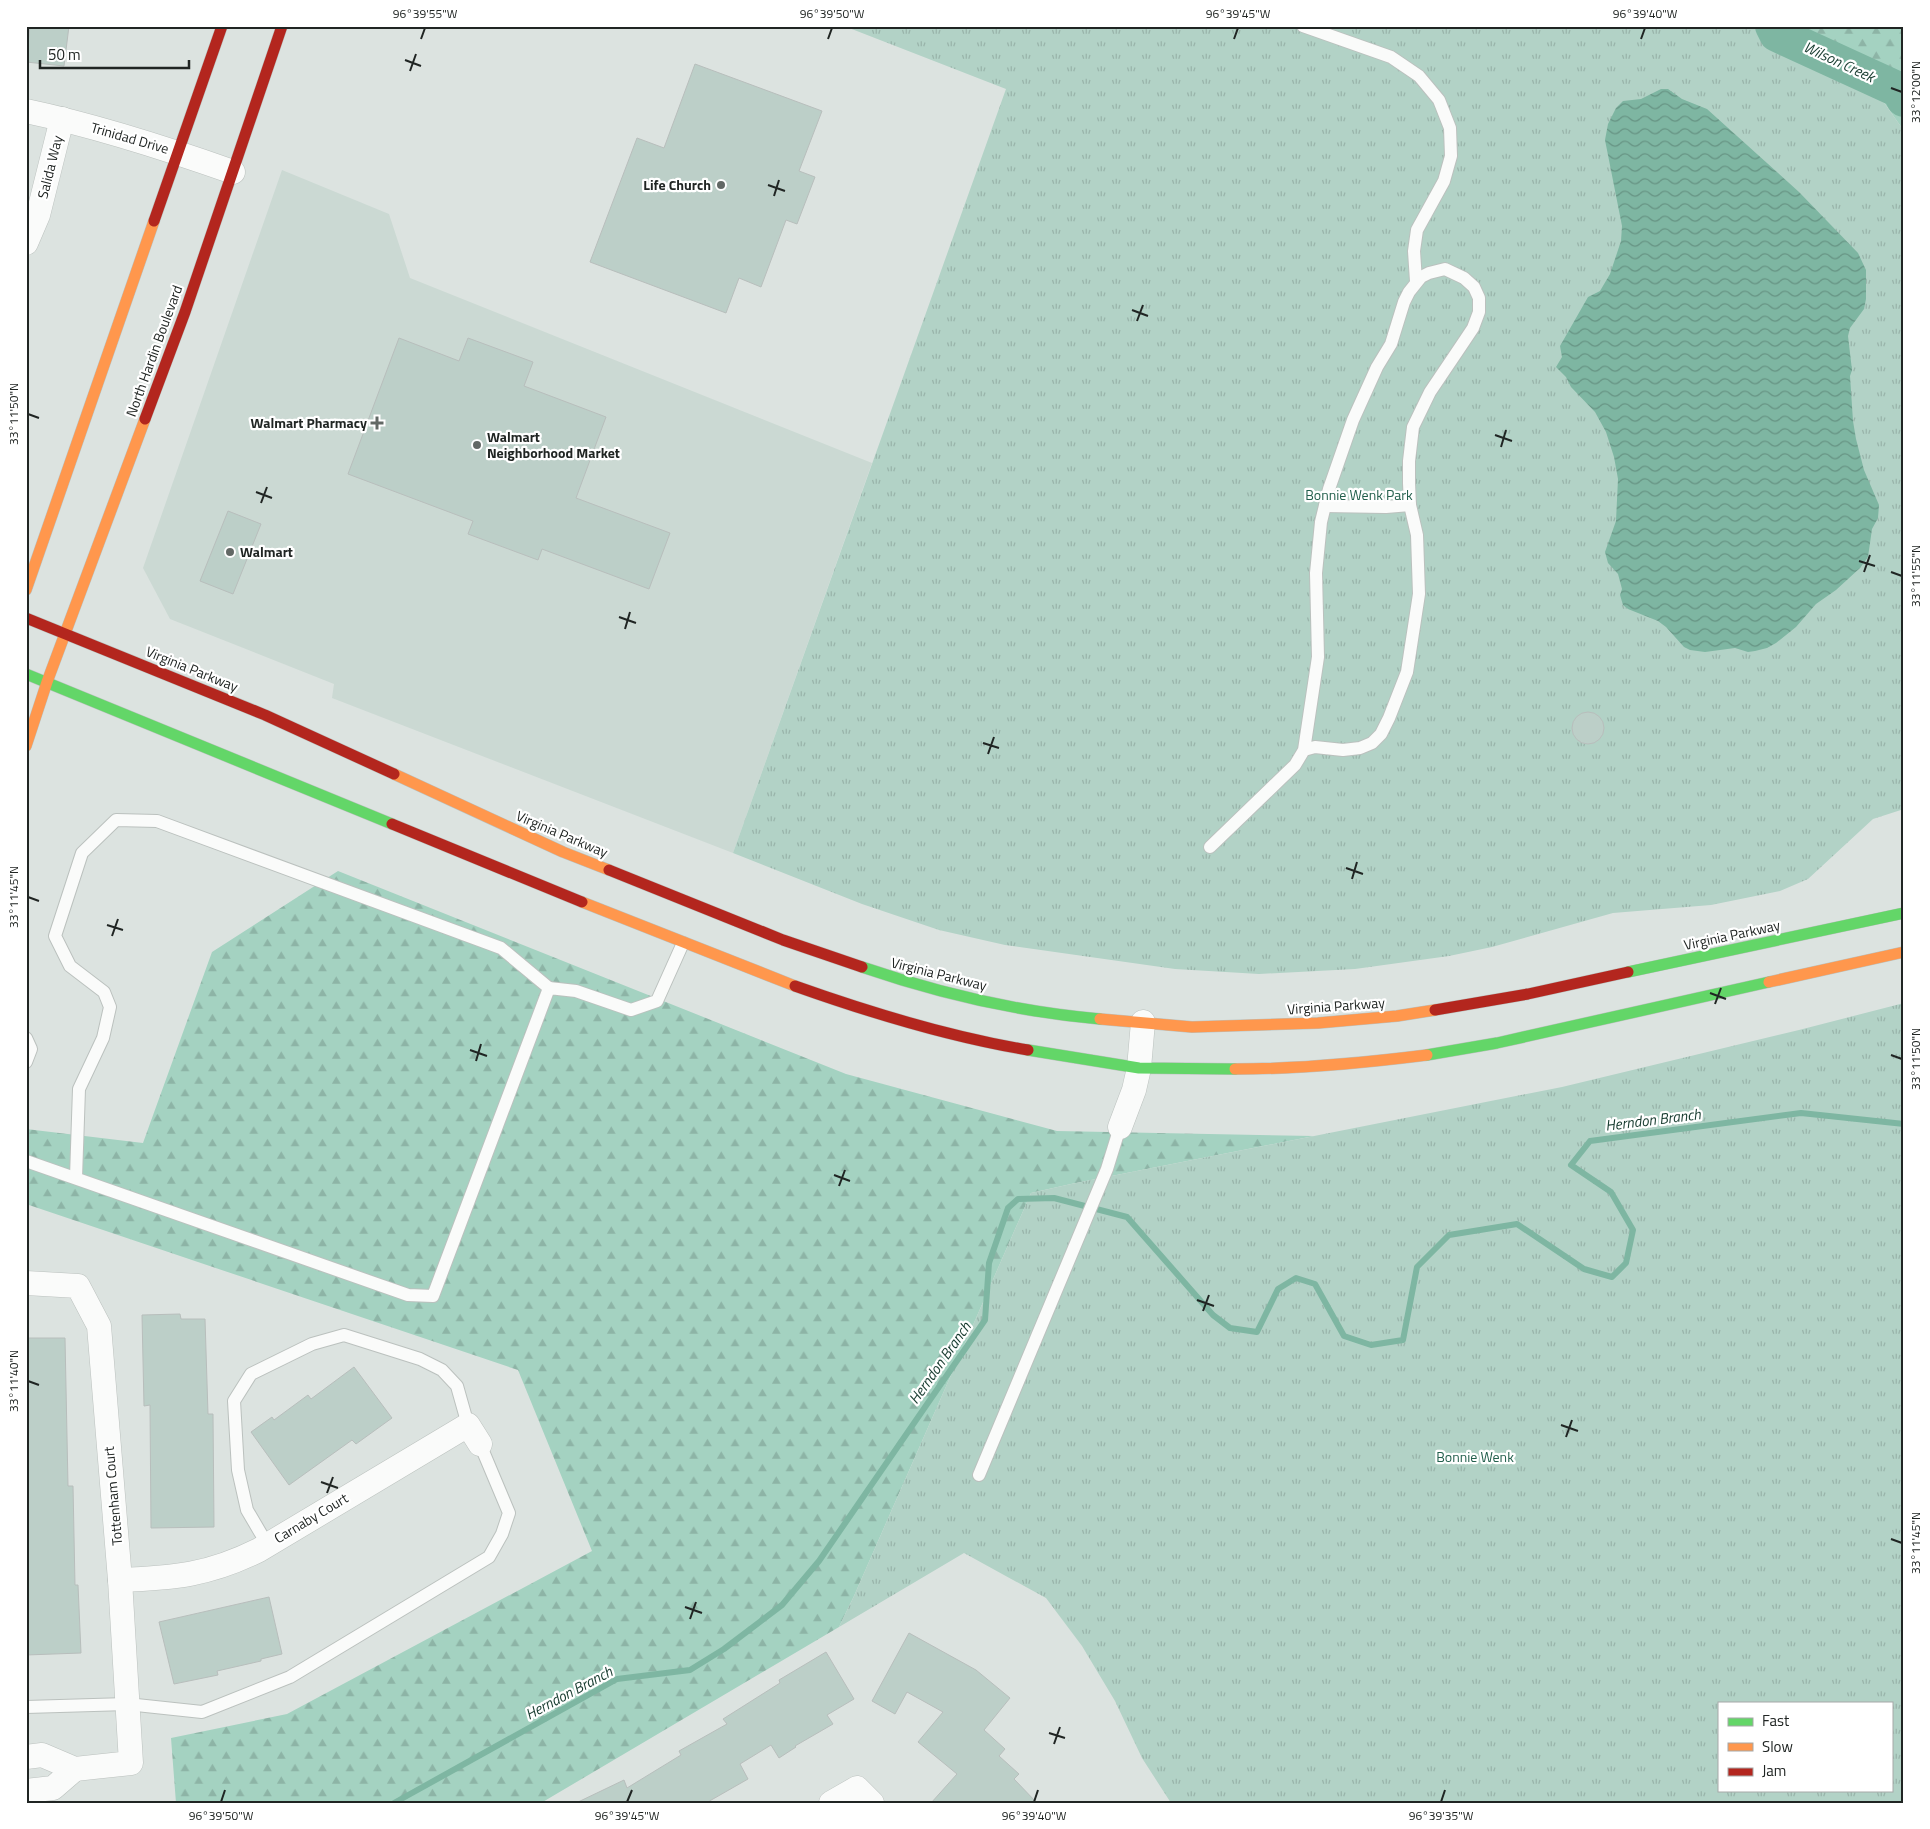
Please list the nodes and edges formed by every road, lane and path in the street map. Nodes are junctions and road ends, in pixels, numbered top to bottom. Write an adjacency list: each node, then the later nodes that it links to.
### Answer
1 (222, 26): 6 (main road)
2 (282, 26): 7 (main road, North Hardin Boulevard)
3 (1302, 26): 9 (lane)
4 (26, 111): 5 (street, Trinidad Drive)
5 (62, 119): 6 (street, Trinidad Drive); 8 (street, Salida Way)
6 (178, 152): 7 (street, Trinidad Drive); 12 (main road)
7 (233, 172): 14 (main road, North Hardin Boulevard)
8 (26, 243)
9 (1416, 281): 10 (lane); 11 (lane)
10 (1410, 505): 11 (lane); 18 (lane)
11 (1325, 506): 18 (lane)
12 (26, 590)
13 (26, 618): 14 (main road, Virginia Parkway)
14 (65, 634): 16 (main road, North Hardin Boulevard); 20 (main road, Virginia Parkway)
15 (26, 674): 16 (main road)
16 (47, 682): 17 (main road, North Hardin Boulevard); 23 (main road)
17 (26, 746)
18 (1304, 750): 19 (lane)
19 (1210, 847)
20 (698, 905): 22 (main road); 26 (main road, Virginia Parkway)
21 (1904, 914): 26 (main road, Virginia Parkway)
22 (692, 920)
23 (685, 939): 25 (lane); 29 (main road)
24 (1904, 952): 29 (main road)
25 (549, 988): 32 (lane); 32 (lane)
26 (1143, 1022): 29 (street)
27 (26, 1038): 28 (lane)
28 (26, 1062)
29 (1139, 1068): 30 (street)
30 (1120, 1127): 35 (lane)
31 (26, 1160): 32 (lane)
32 (76, 1177)
33 (26, 1283): 37 (street, Tottenham Court)
34 (474, 1434): 36 (street, Carnaby Court); 36 (lane); 38 (lane)
35 (978, 1475)
36 (268, 1544): 37 (street, Carnaby Court)
37 (120, 1580): 38 (street, Tottenham Court)
38 (127, 1704): 39 (lane); 41 (street, Tottenham Court)
39 (26, 1707)
40 (26, 1757): 41 (street)
41 (75, 1769): 42 (street)
42 (26, 1791)
43 (864, 1795): 44 (street)
44 (831, 1803)

